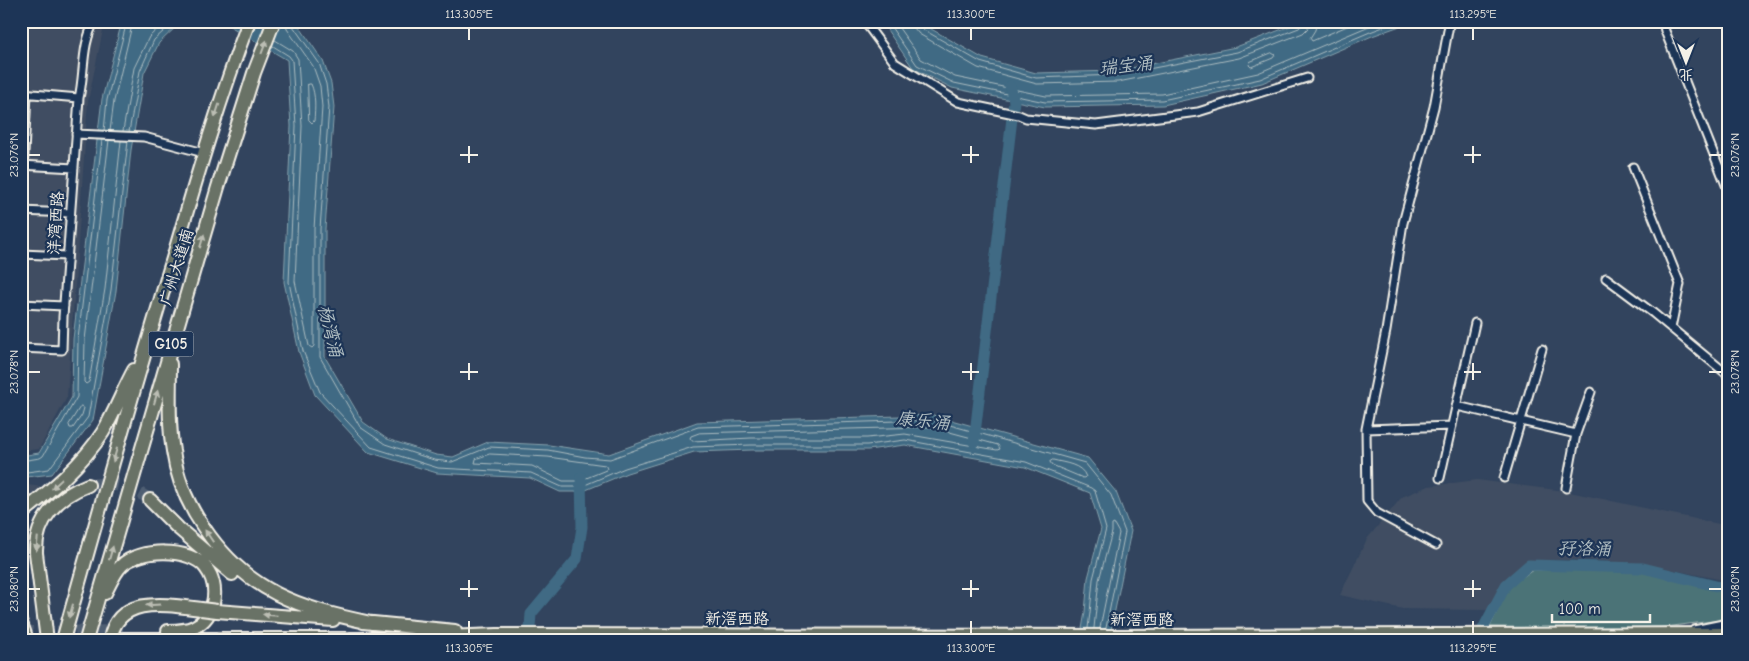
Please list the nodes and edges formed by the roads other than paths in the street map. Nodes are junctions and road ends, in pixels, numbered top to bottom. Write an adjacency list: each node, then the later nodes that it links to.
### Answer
1 (95, 21): 9 (street, 洋湾西路)
2 (249, 21): 11 (highway, 广州大道南 / G105, one-way to 11)
3 (274, 21): 26 (highway, 广州大道南 / G105, one-way to 3)
4 (864, 21): 7 (street)
5 (1663, 21): 15 (street)
6 (1449, 25): 34 (street)
7 (1307, 78)
8 (24, 94): 9 (street); 12 (street)
9 (79, 98): 10 (street, 洋湾西路)
10 (76, 134): 11 (street); 14 (street, 洋湾西路)
11 (204, 153): 25 (highway, 广州大道南 / G105)
12 (22, 165): 14 (street); 16 (street)
13 (1633, 167): 24 (street)
14 (74, 168): 17 (street, 洋湾西路)
15 (1728, 190)
16 (21, 211): 17 (street)
17 (70, 213): 19 (street, 洋湾西路)
18 (21, 254): 19 (street)
19 (67, 256): 22 (street, 洋湾西路)
20 (1606, 278): 24 (street)
21 (21, 304): 22 (street)
22 (64, 306): 27 (street, 洋湾西路)
23 (1475, 323): 31 (street)
24 (1671, 328): 29 (street)
25 (148, 340): 41 (highway, one-way to 41); 53 (highway, 广州大道南 / G105, one-way to 53)
26 (170, 346): 43 (highway, 广州大道南 / G105, one-way to 26); 45 (highway, one-way to 26)
27 (21, 348)
28 (1542, 349): 32 (street)
29 (1728, 376)
30 (1591, 392): 35 (street)
31 (1457, 406): 32 (street); 33 (street)
32 (1521, 421): 35 (street); 37 (street)
33 (1452, 426): 34 (street); 36 (street)
34 (1366, 429): 42 (street)
35 (1576, 434): 39 (street)
36 (1440, 478)
37 (1504, 478)
38 (88, 485): 52 (highway, one-way to 52)
39 (1566, 488)
40 (150, 500): 45 (highway)
41 (21, 514)
42 (1436, 545)
43 (93, 617): 48 (highway); 54 (highway, 广州大道南 / G105)
44 (21, 623): 51 (highway)
45 (371, 623): 49 (highway); 55 (highway, one-way to 55, bridge)
46 (1728, 623): 50 (street)
47 (1728, 634): 50 (highway, 新滘西路)
48 (123, 635): 49 (highway)
49 (497, 635): 50 (highway, 新滘西路)
50 (1669, 635)
51 (27, 640)
52 (47, 640)
53 (62, 640)
54 (86, 640)
55 (110, 640)

